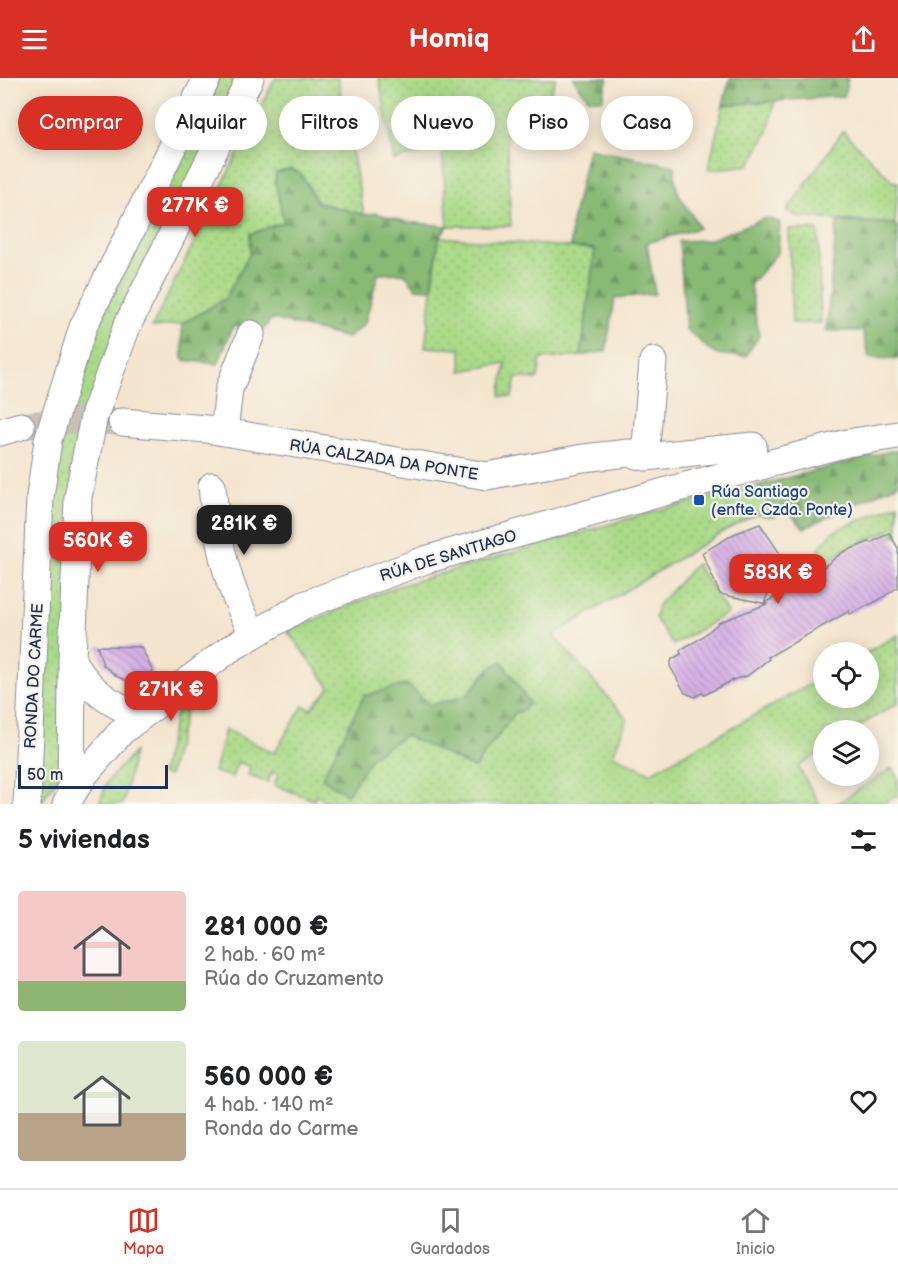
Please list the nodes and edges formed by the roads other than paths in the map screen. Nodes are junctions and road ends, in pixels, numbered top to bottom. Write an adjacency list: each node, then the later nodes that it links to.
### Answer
1 (207, 78): 16 (street, RONDA DO CARME)
2 (250, 78): 13 (street)
3 (251, 334): 6 (street)
4 (653, 362): 9 (street)
5 (122, 422): 6 (street, RÚA CALZADA DA PONTE)
6 (224, 432): 9 (street, RÚA CALZADA DA PONTE)
7 (898, 435): 11 (street, RÚA DE SANTIAGO)
8 (753, 446): 9 (street, RÚA CALZADA DA PONTE)
9 (645, 457): 11 (street)
10 (212, 486): 12 (street)
11 (671, 490): 12 (street, RÚA DE SANTIAGO)
12 (253, 633): 14 (street, RÚA DE SANTIAGO)
13 (72, 661): 14 (street); 15 (street)
14 (141, 716): 15 (street, RÚA DE SANTIAGO)
15 (69, 801)
16 (27, 804)

